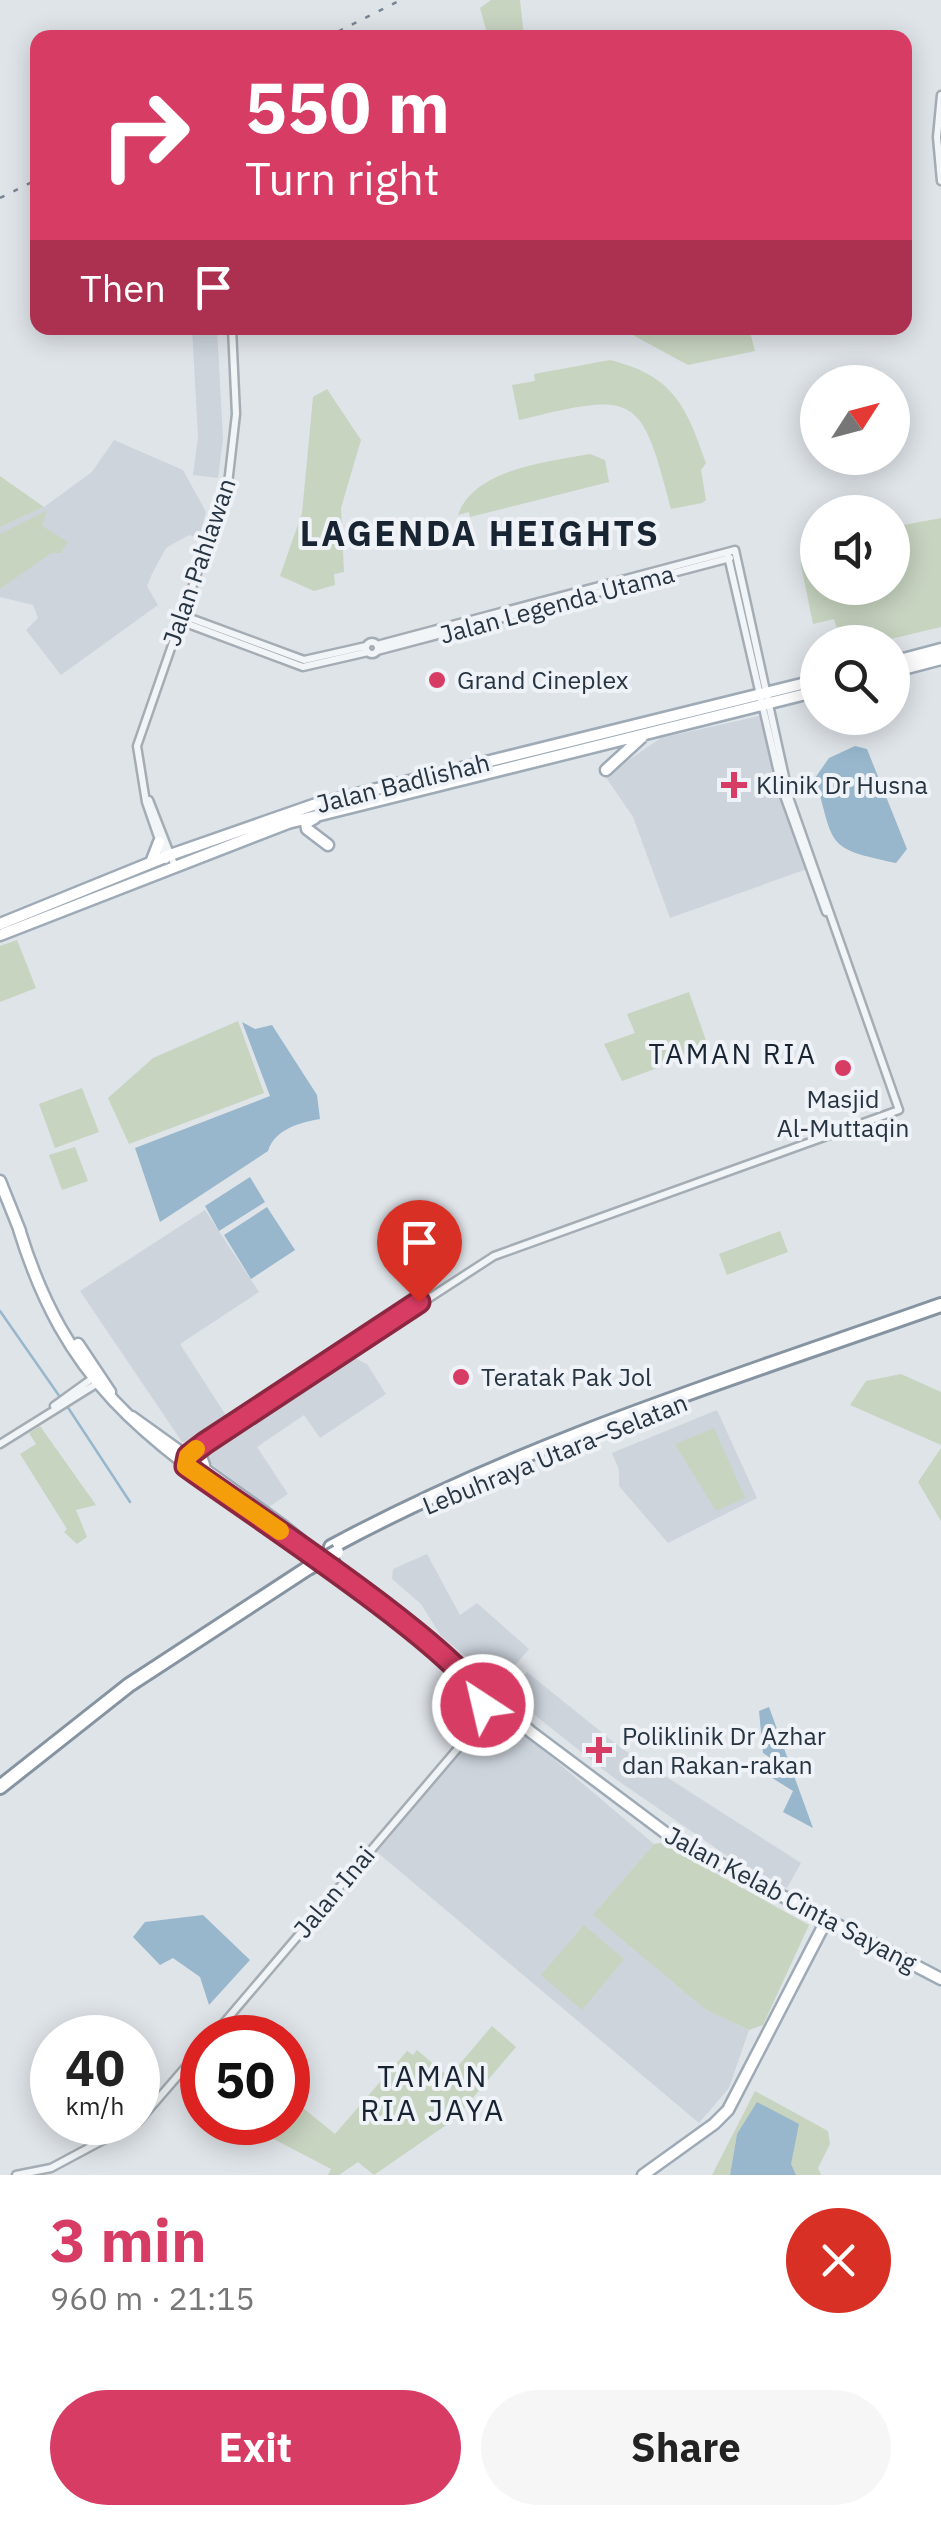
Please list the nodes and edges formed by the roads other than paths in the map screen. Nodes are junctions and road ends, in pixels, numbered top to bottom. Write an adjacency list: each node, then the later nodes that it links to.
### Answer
1 (941, 95): 2 (street)
2 (941, 180)
3 (232, 335): 4 (street, Jalan Pahlawan)
4 (181, 618): 11 (street, Jalan Legenda Utama); 15 (street, Jalan Pahlawan)
5 (941, 649): 6 (main road)
6 (910, 657)
7 (941, 659): 8 (main road)
8 (910, 667)
9 (800, 688): 11 (main road, Jalan Badlishah)
10 (800, 695): 11 (main road, Jalan Badlishah)
11 (764, 703): 12 (main road, Jalan Badlishah); 17 (main road, Jalan Badlishah); 20 (street); 20 (street)
12 (652, 732): 13 (main road); 14 (main road, Jalan Badlishah)
13 (606, 770)
14 (330, 812): 16 (main road); 18 (main road, Jalan Badlishah)
15 (162, 841): 17 (main road); 18 (street, Jalan Pahlawan); 19 (main road)
16 (328, 844)
17 (186, 849): 18 (main road, Jalan Badlishah)
18 (169, 861): 19 (main road, Jalan Badlishah); 22 (main road, Jalan Badlishah)
19 (147, 864): 21 (main road, Jalan Badlishah)
20 (831, 922): 28 (street)
21 (0, 924)
22 (0, 934)
23 (0, 1181): 26 (main road, Jalan Kelab Cinta Sayang)
24 (941, 1304): 32 (highway, Lebuhraya Utara–Selatan)
25 (941, 1313): 32 (highway, Lebuhraya Utara–Selatan)
26 (98, 1379): 27 (street); 29 (main road, Jalan Kelab Cinta Sayang)
27 (1, 1443)
28 (205, 1443): 29 (main road); 30 (street); 31 (main road)
29 (172, 1451): 30 (main road, Jalan Kelab Cinta Sayang)
30 (187, 1461): 31 (main road, Jalan Kelab Cinta Sayang); 34 (main road, Jalan Kelab Cinta Sayang)
31 (211, 1473): 34 (main road, Jalan Kelab Cinta Sayang)
32 (334, 1549): 33 (highway, Lebuhraya Utara–Selatan, bridge)
33 (305, 1566): 39 (highway, Lebuhraya Utara–Selatan); 40 (highway, Lebuhraya Utara–Selatan)
34 (345, 1578): 35 (main road, Jalan Kelab Cinta Sayang)
35 (481, 1688): 36 (main road, Jalan Kelab Cinta Sayang); 37 (main road); 38 (main road)
36 (496, 1700): 37 (street, Jalan Inai); 38 (main road, Jalan Kelab Cinta Sayang)
37 (483, 1715): 38 (main road); 46 (street, Jalan Inai)
38 (516, 1717): 41 (main road, Jalan Kelab Cinta Sayang)
39 (0, 1778)
40 (0, 1787)
41 (806, 1910): 42 (main road, Jalan Kelab Cinta Sayang); 44 (main road)
42 (826, 1921): 43 (main road, Jalan Kelab Cinta Sayang); 44 (main road)
43 (849, 1932): 44 (main road); 45 (main road, Jalan Kelab Cinta Sayang)
44 (817, 1936): 51 (main road)
45 (941, 1979)
46 (231, 2015)
47 (180, 2073): 48 (street)
48 (160, 2096)
49 (94, 2145): 50 (street)
50 (16, 2175)
51 (642, 2175)

